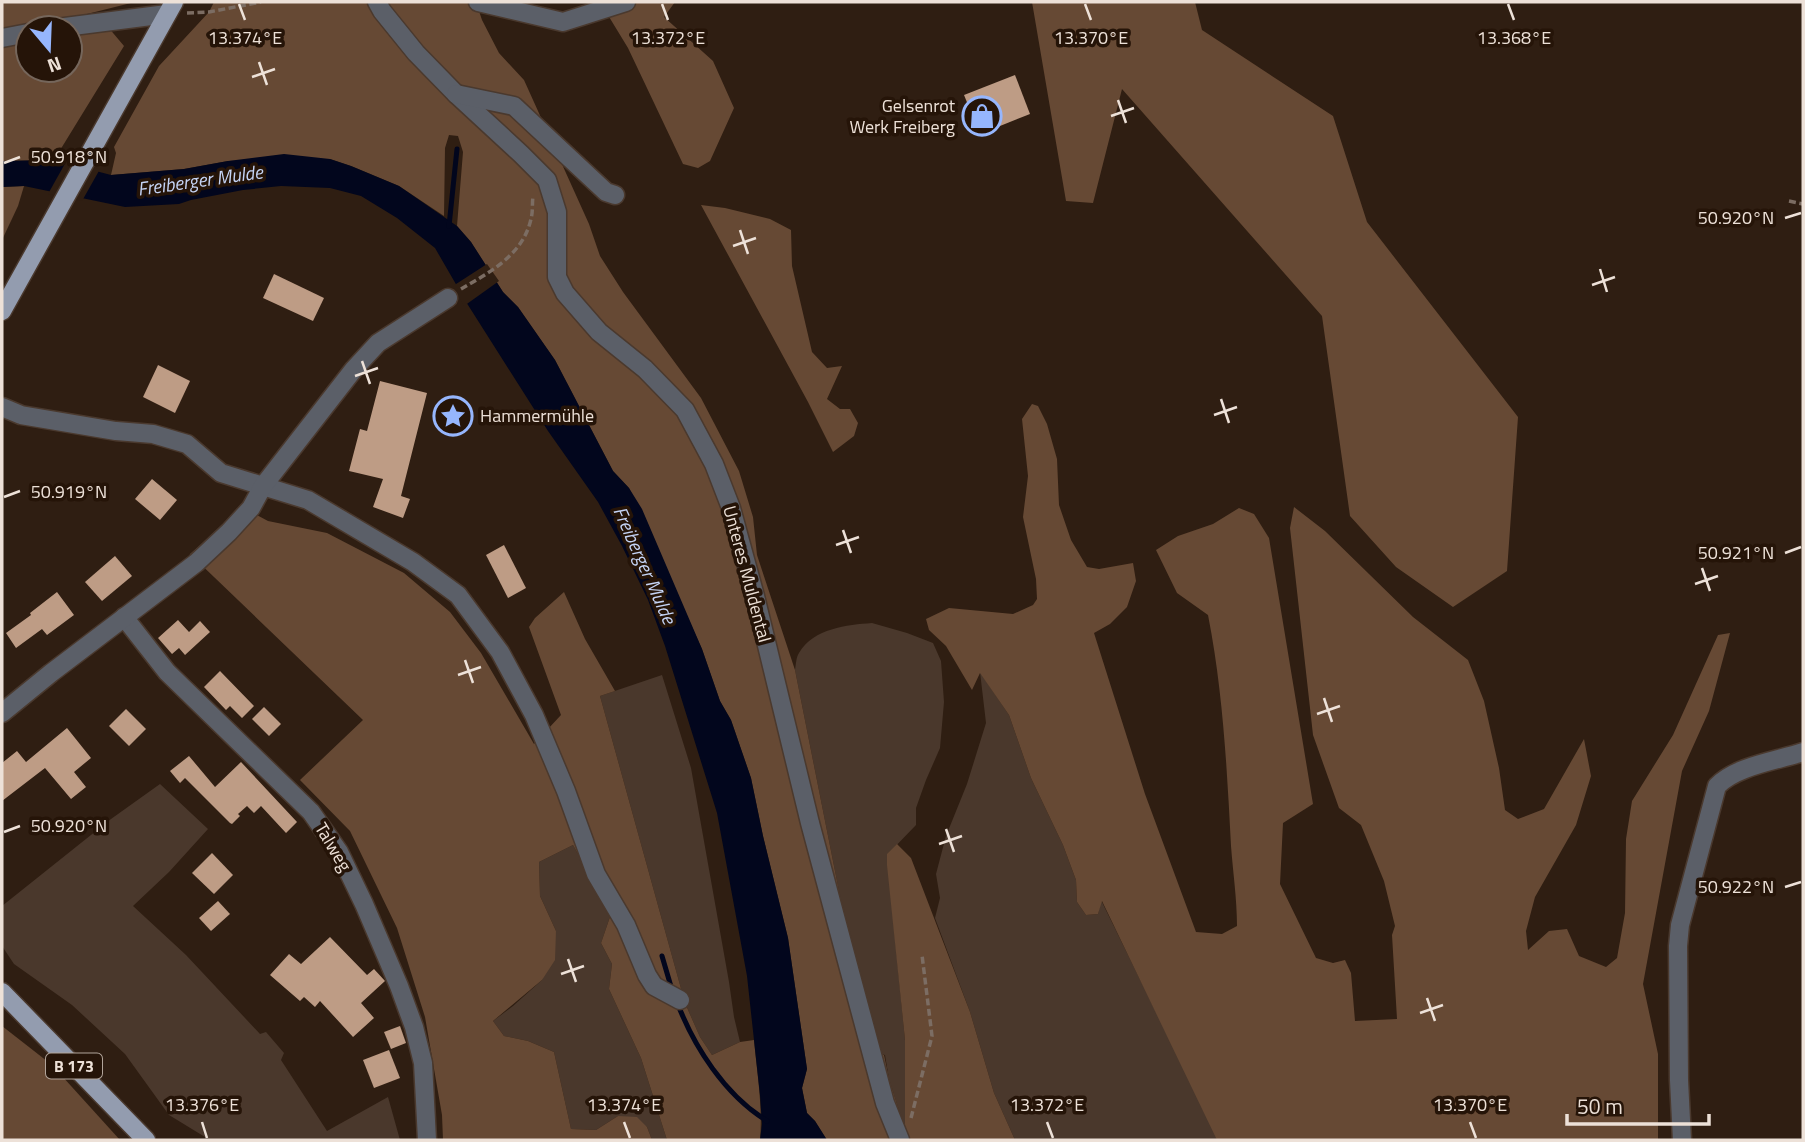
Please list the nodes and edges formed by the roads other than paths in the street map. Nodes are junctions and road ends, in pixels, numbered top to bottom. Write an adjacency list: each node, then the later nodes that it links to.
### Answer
1 (377, 2): 6 (street, Unteres Muldental)
2 (478, 2): 3 (street)
3 (626, 2)
4 (170, 8): 5 (street); 9 (main road)
5 (84, 23)
6 (456, 94): 7 (street); 17 (street, Unteres Muldental)
7 (615, 195)
8 (448, 298): 11 (street)
9 (2, 311)
10 (2, 407): 11 (street)
11 (263, 486): 12 (street); 16 (street)
12 (124, 617): 13 (street); 19 (street, Talweg)
13 (2, 713)
14 (1803, 752): 20 (street)
15 (2, 992): 18 (main road, B 173 / B 173)
16 (674, 997)
17 (904, 1134)
18 (146, 1140)
19 (427, 1140)
20 (1682, 1140)

